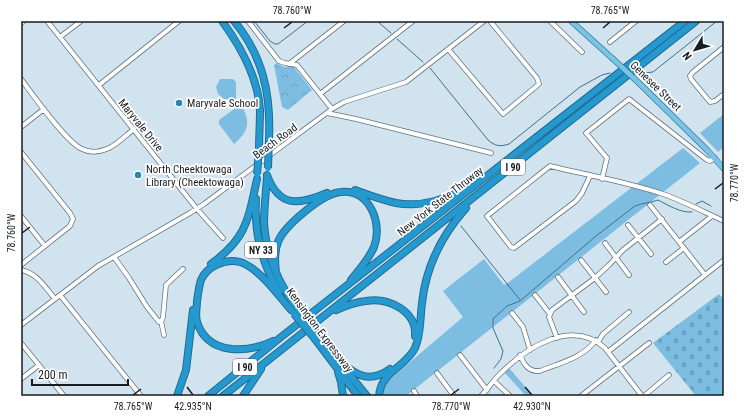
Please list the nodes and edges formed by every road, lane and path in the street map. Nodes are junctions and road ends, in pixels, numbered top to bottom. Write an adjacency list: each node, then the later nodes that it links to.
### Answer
1 (24, 21): 17 (street)
2 (47, 21): 18 (street, Maryvale Drive)
3 (81, 21): 18 (street)
4 (179, 21): 25 (street)
5 (222, 21): 39 (highway, Kensington Expressway / NY 33, bridge)
6 (234, 21): 37 (highway, Kensington Expressway / NY 33, bridge)
7 (248, 21): 23 (street)
8 (344, 21): 23 (street)
9 (413, 21): 26 (street)
10 (484, 21): 21 (street, Beach Road)
11 (490, 21): 21 (street)
12 (550, 21): 22 (street)
13 (571, 21): 35 (main road, Genesee Street, bridge)
14 (636, 21): 19 (street)
15 (685, 21): 41 (highway, New York State Thruway / I 90)
16 (696, 21): 42 (highway, New York State Thruway / I 90)
17 (21, 23)
18 (60, 38): 25 (street, Maryvale Drive)
19 (610, 42)
20 (724, 47): 27 (street)
21 (448, 49): 29 (street, Beach Road)
22 (582, 52)
23 (289, 64): 26 (street)
24 (21, 79): 28 (street)
25 (98, 85): 32 (street, Maryvale Drive)
26 (320, 94): 29 (street)
27 (724, 94)
28 (44, 109): 31 (street); 32 (street)
29 (332, 109): 30 (street, Beach Road)
30 (327, 113): 34 (street); 44 (street, Beach Road)
31 (21, 127)
32 (134, 130): 44 (street, Maryvale Drive)
33 (21, 153): 54 (street)
34 (491, 153)
35 (714, 158): 36 (main road, Genesee Street); 40 (street)
36 (724, 170)
37 (267, 175): 41 (highway); 65 (highway, Kensington Expressway / NY 33)
38 (590, 176): 38 (street); 40 (street)
39 (257, 177): 76 (highway, Kensington Expressway / NY 33); 106 (highway)
40 (602, 179): 46 (street)
41 (480, 183): 70 (highway, New York State Thruway / I 90)
42 (476, 196): 79 (highway, New York State Thruway / I 90); 113 (highway)
43 (650, 205): 47 (street)
44 (197, 208): 50 (street, Maryvale Drive); 57 (street, Beach Road)
45 (21, 216): 54 (street)
46 (712, 216): 48 (street); 52 (street)
47 (662, 219): 51 (street); 52 (street)
48 (724, 221)
49 (628, 225): 51 (street)
50 (223, 238)
51 (638, 238): 56 (street); 58 (street)
52 (679, 242): 55 (street)
53 (605, 243): 58 (street)
54 (45, 246): 62 (street)
55 (684, 248): 61 (street); 67 (street)
56 (650, 254)
57 (114, 257): 72 (street, Beach Road); 82 (street)
58 (616, 258): 66 (street); 69 (street)
59 (581, 260): 69 (street)
60 (724, 260): 67 (street)
61 (666, 262)
62 (21, 265)
63 (183, 269): 82 (street)
64 (21, 270): 75 (street)
65 (276, 273): 70 (highway); 76 (highway, Kensington Expressway / NY 33)
66 (629, 274)
67 (706, 275): 91 (street)
68 (558, 277): 74 (street)
69 (595, 278): 71 (street); 74 (street)
70 (345, 288): 85 (highway, New York State Thruway / I 90)
71 (606, 292)
72 (60, 295): 75 (street, Beach Road); 105 (street)
73 (535, 295): 81 (street)
74 (572, 295): 77 (street); 81 (street)
75 (55, 299): 83 (street, Beach Road)
76 (294, 311): 85 (highway); 95 (highway, Kensington Expressway / NY 33, bridge)
77 (584, 312)
78 (629, 312): 87 (street)
79 (330, 313): 94 (highway, New York State Thruway / I 90); 95 (highway)
80 (512, 313): 90 (street)
81 (550, 314): 86 (street)
82 (161, 321): 84 (street)
83 (21, 325)
84 (164, 335)
85 (282, 337): 107 (highway, New York State Thruway / I 90)
86 (557, 338): 87 (street); 90 (street)
87 (597, 341): 91 (street); 93 (street)
88 (21, 343): 96 (street)
89 (649, 344): 97 (street)
90 (530, 350): 93 (street)
91 (608, 352): 97 (street)
92 (460, 355): 102 (street)
93 (520, 355): 101 (street)
94 (269, 360): 108 (highway, New York State Thruway / I 90); 109 (highway)
95 (335, 360): 110 (highway); 111 (highway, Kensington Expressway / NY 33); 112 (highway, Kensington Expressway / NY 33)
96 (39, 365): 100 (street); 104 (street)
97 (620, 366): 118 (street); 119 (street)
98 (437, 373): 115 (street)
99 (669, 375): 119 (street)
100 (21, 379)
101 (494, 380): 102 (street); 117 (street)
102 (487, 390): 116 (street)
103 (414, 391): 114 (street)
104 (64, 396)
105 (141, 396)
106 (177, 396)
107 (208, 396)
108 (223, 396)
109 (243, 396)
110 (342, 396)
111 (358, 396)
112 (367, 396)
113 (379, 396)
114 (417, 396)
115 (454, 396)
116 (481, 396)
117 (510, 396)
118 (581, 396)
119 (643, 396)

